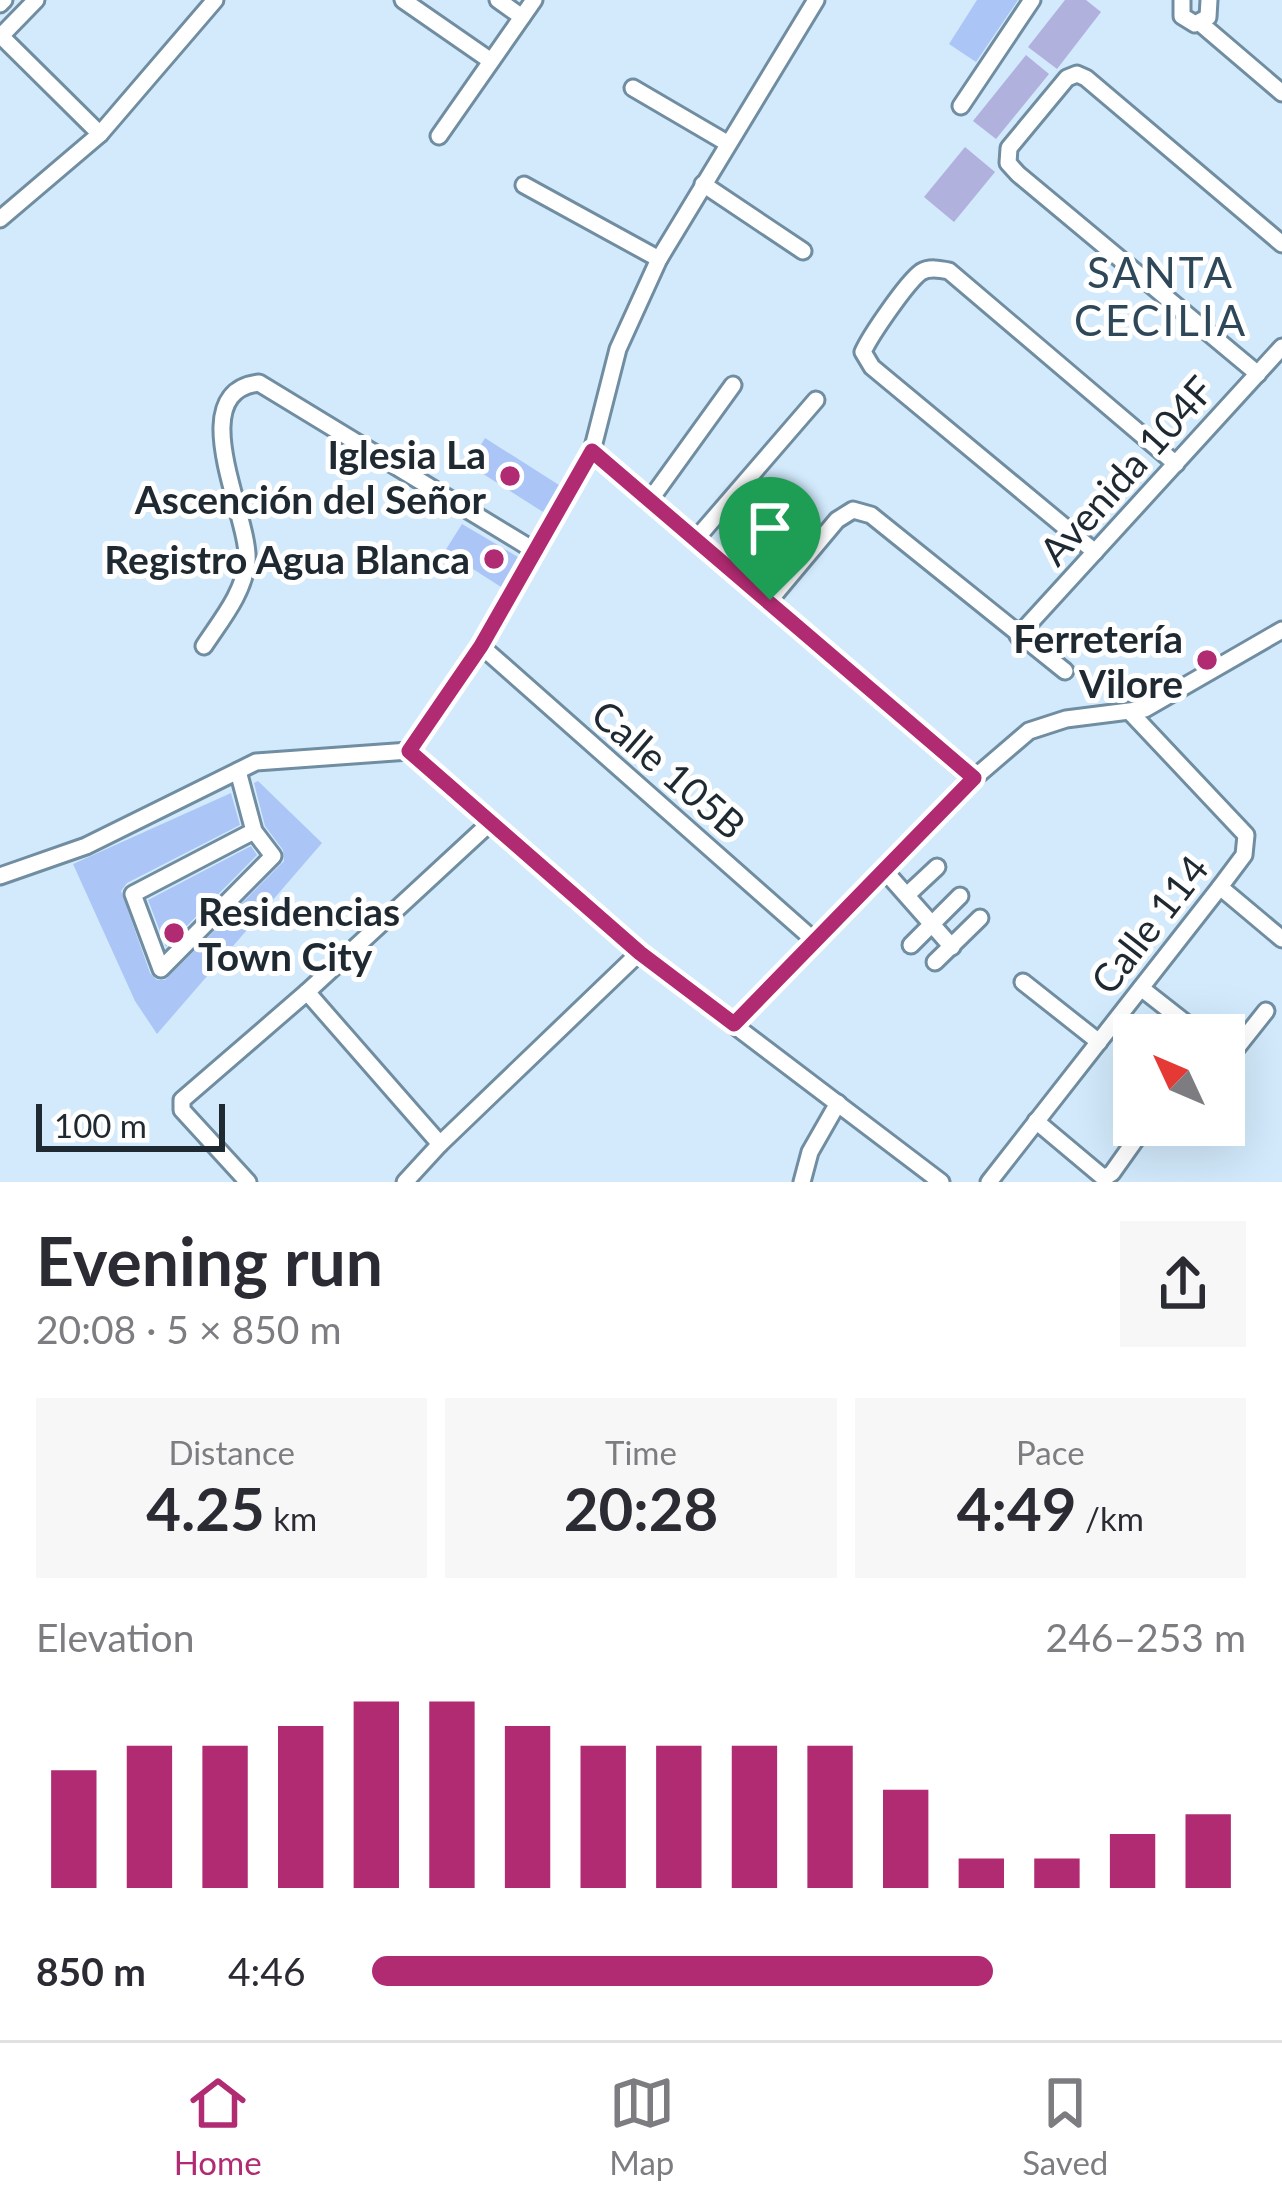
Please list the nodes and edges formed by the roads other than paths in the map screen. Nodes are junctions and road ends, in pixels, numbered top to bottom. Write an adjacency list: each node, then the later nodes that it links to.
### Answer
1 (36, 0): 12 (street)
2 (215, 0): 17 (street)
3 (404, 0): 13 (street)
4 (498, 0): 10 (street)
5 (534, 0): 10 (street)
6 (816, 0): 19 (street)
7 (1032, 0): 16 (street)
8 (1182, 0): 11 (street)
9 (1209, 0): 11 (street)
10 (522, 16): 13 (street)
11 (1199, 23): 15 (street)
12 (0, 36): 17 (street)
13 (491, 61): 18 (street)
14 (633, 88): 19 (street)
15 (1282, 92)
16 (961, 106)
17 (100, 134): 22 (street)
18 (439, 136)
19 (728, 143): 20 (street)
20 (703, 184): 24 (street); 25 (street)
21 (524, 185): 25 (street)
22 (0, 219)
23 (1282, 244): 27 (street)
24 (803, 250)
25 (659, 259): 30 (street)
26 (1282, 347): 27 (street, Avenida 104F)
27 (1258, 374): 31 (street, Avenida 104F)
28 (733, 386): 32 (street)
29 (816, 400): 33 (street)
30 (592, 451): 32 (street); 34 (street)
31 (1176, 464): 35 (street, Avenida 104F); 35 (street)
32 (650, 500): 33 (street)
33 (696, 538): 36 (street)
34 (535, 551): 39 (street); 40 (street)
35 (1095, 552): 38 (street, Avenida 104F)
36 (770, 600): 38 (street); 45 (street)
37 (1280, 635): 42 (street)
38 (1018, 636): 41 (street)
39 (204, 646)
40 (481, 646): 43 (street); 57 (street, Calle 105B)
41 (1064, 671)
42 (1131, 713): 45 (street); 51 (street, Calle 114)
43 (409, 751): 44 (street); 46 (street)
44 (238, 771): 47 (street); 50 (street)
45 (974, 778): 49 (street)
46 (491, 822): 60 (street); 64 (street)
47 (254, 832): 47 (street)
48 (937, 867): 52 (street)
49 (884, 870): 52 (street); 57 (street)
50 (0, 876)
51 (1220, 887): 56 (street); 63 (street, Calle 114)
52 (907, 895): 55 (street)
53 (960, 896): 55 (street)
54 (980, 918): 59 (street)
55 (931, 923): 58 (street); 59 (street)
56 (1282, 939)
57 (814, 941): 67 (street)
58 (911, 945)
59 (952, 946): 61 (street)
60 (640, 953): 67 (street); 72 (street)
61 (935, 962)
62 (1023, 982): 69 (street)
63 (1141, 988): 66 (street); 69 (street, Calle 114)
64 (307, 992): 72 (street); 74 (street)
65 (1266, 1011): 68 (street)
66 (1175, 1014)
67 (734, 1024): 70 (street)
68 (1245, 1037)
69 (1099, 1042): 71 (street, Calle 114)
70 (838, 1103): 76 (street); 77 (street)
71 (1036, 1121): 73 (street); 78 (street, Calle 114)
72 (440, 1144): 75 (street)
73 (1131, 1146)
74 (248, 1182)
75 (405, 1182)
76 (802, 1182)
77 (941, 1182)
78 (989, 1182)

